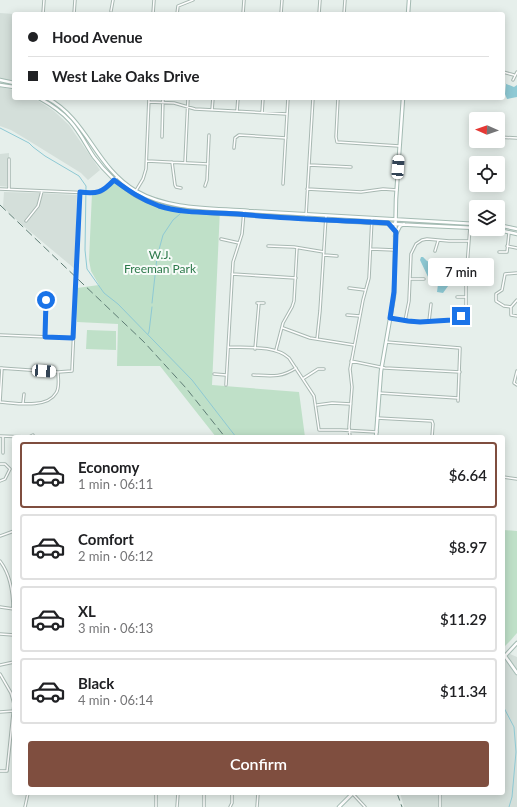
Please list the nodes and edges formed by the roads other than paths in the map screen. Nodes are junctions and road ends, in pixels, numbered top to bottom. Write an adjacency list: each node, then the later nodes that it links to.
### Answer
1 (44, 0): 11 (street)
2 (75, 0): 12 (street)
3 (113, 0): 13 (street)
4 (154, 0): 14 (street)
5 (193, 0): 15 (street)
6 (244, 0): 16 (street)
7 (282, 0): 17 (street)
8 (320, 0): 18 (street)
9 (345, 0): 19 (street)
10 (409, 0): 20 (main road)
11 (43, 12)
12 (74, 12)
13 (111, 12)
14 (153, 12)
15 (177, 12)
16 (243, 12)
17 (281, 12)
18 (319, 12)
19 (344, 12)
20 (408, 12)
21 (517, 72): 23 (street)
22 (505, 73): 23 (street)
23 (514, 75): 25 (street)
24 (0, 80): 26 (main road)
25 (513, 80)
26 (12, 83)
27 (0, 85): 28 (main road)
28 (12, 87)
29 (42, 100): 48 (main road)
30 (50, 100): 46 (main road)
31 (188, 100): 41 (street)
32 (213, 100): 42 (street)
33 (238, 100): 43 (street)
34 (263, 100): 44 (street)
35 (288, 100): 45 (street)
36 (313, 100): 61 (street)
37 (338, 100): 53 (street)
38 (403, 100): 53 (main road)
39 (149, 102): 40 (street); 56 (street)
40 (164, 102): 41 (street); 49 (street)
41 (187, 107): 42 (street); 59 (street)
42 (212, 110): 43 (street)
43 (237, 111): 44 (street)
44 (262, 113): 45 (street)
45 (287, 114): 51 (street)
46 (85, 134): 48 (main road); 58 (main road)
47 (209, 135): 60 (street)
48 (82, 136): 62 (main road)
49 (162, 137)
50 (505, 137): 52 (street)
51 (286, 138): 54 (street); 66 (street)
52 (517, 138)
53 (400, 146): 72 (main road)
54 (234, 148)
55 (9, 159): 70 (street)
56 (147, 161): 57 (street); 75 (street)
57 (172, 162): 59 (street); 68 (street)
58 (104, 163): 62 (main road); 64 (main road)
59 (185, 163): 60 (street)
60 (208, 164): 67 (street)
61 (309, 165): 63 (street); 71 (street)
62 (101, 166): 65 (main road)
63 (351, 167)
64 (117, 177): 65 (street); 75 (main road)
65 (114, 180): 74 (street); 75 (main road)
66 (283, 184)
67 (205, 186)
68 (181, 188)
69 (0, 189): 70 (street)
70 (9, 189): 73 (street)
71 (307, 189): 72 (street); 78 (street)
72 (397, 190): 81 (main road)
73 (42, 191): 74 (street); 83 (street)
74 (80, 192): 137 (street)
75 (135, 193): 76 (main road); 77 (main road)
76 (244, 211): 77 (street); 78 (main road)
77 (244, 215): 82 (main road); 103 (street)
78 (306, 215): 79 (main road)
79 (326, 216): 80 (main road); 82 (street)
80 (372, 218): 81 (main road); 84 (street)
81 (396, 219): 85 (main road); 87 (main road)
82 (326, 220): 84 (main road); 112 (street)
83 (26, 221)
84 (372, 222): 86 (main road); 108 (street)
85 (439, 222): 89 (main road); 90 (main road)
86 (388, 223): 87 (main road); 96 (main road)
87 (396, 223): 88 (main road); 96 (main road)
88 (404, 224): 90 (main road); 98 (main road)
89 (469, 224)
90 (439, 226): 92 (main road)
91 (505, 226): 93 (main road)
92 (469, 227)
93 (517, 229)
94 (505, 230): 95 (main road)
95 (509, 231): 97 (main road); 105 (street)
96 (396, 232): 98 (main road)
97 (517, 234)
98 (395, 236): 109 (main road)
99 (469, 236): 102 (street)
100 (221, 239): 103 (street)
101 (438, 240): 102 (street); 110 (street); 117 (street)
102 (469, 241): 122 (street)
103 (239, 243): 115 (street)
104 (268, 246): 106 (street)
105 (507, 246): 107 (street); 111 (street)
106 (297, 248): 112 (street); 116 (street)
107 (517, 248)
108 (370, 249): 109 (street); 120 (street)
109 (395, 250): 131 (main road)
110 (435, 251)
111 (499, 252)
112 (324, 254): 113 (street); 138 (street)
113 (337, 256)
114 (517, 273): 127 (street)
115 (232, 274): 116 (street); 141 (street)
116 (296, 278): 134 (street)
117 (410, 279): 118 (street); 133 (street)
118 (424, 279)
119 (349, 288): 120 (street)
120 (365, 290): 129 (street)
121 (457, 297): 122 (street)
122 (466, 297): 132 (street)
123 (46, 300): 136 (street)
124 (517, 300): 127 (street)
125 (264, 303): 142 (street)
126 (431, 304): 132 (street)
127 (511, 307): 130 (street)
128 (347, 315): 129 (street)
129 (360, 316): 140 (street)
130 (517, 316)
131 (390, 318): 133 (street); 139 (main road)
132 (429, 320): 133 (street)
133 (405, 321)
134 (282, 328): 138 (street); 143 (street)
135 (0, 335): 136 (street)
136 (45, 337): 137 (street)
137 (73, 338): 149 (street)
138 (317, 339): 140 (street)
139 (386, 342): 145 (main road); 150 (street)
140 (354, 345): 144 (street)
141 (228, 347): 142 (street); 154 (street)
142 (255, 349): 143 (street)
143 (276, 350): 147 (street)
144 (351, 361): 145 (street); 164 (street)
145 (381, 367): 150 (street); 158 (main road)
146 (1, 368): 149 (street); 162 (street)
147 (296, 368): 153 (street); 155 (street)
148 (324, 369): 155 (street)
149 (58, 372): 163 (street)
150 (460, 372): 160 (street)
151 (516, 372): 157 (street)
152 (214, 374): 154 (street)
153 (253, 374)
154 (226, 375): 156 (street)
155 (304, 378): 165 (street)
156 (226, 385)
157 (517, 385)
158 (379, 393): 160 (street); 166 (main road)
159 (24, 394): 163 (street)
160 (458, 398): 161 (street)
161 (458, 401)
162 (0, 402): 163 (street)
163 (23, 403)
164 (351, 404): 165 (street); 167 (street)
165 (316, 405): 167 (street)
166 (377, 418): 168 (main road); 171 (street)
167 (350, 431): 168 (street); 169 (street)
168 (377, 432): 170 (main road)
169 (350, 435)
170 (376, 435)
171 (432, 435)
172 (0, 436): 173 (street)
173 (3, 436): 174 (street); 175 (street)
174 (12, 436)
175 (3, 453)
176 (0, 464): 179 (street)
177 (505, 477): 178 (street)
178 (517, 478)
179 (0, 481)
180 (12, 532): 181 (street)
181 (0, 536)
182 (0, 561): 183 (street)
183 (12, 594)
184 (0, 607): 185 (street)
185 (12, 609)
186 (0, 634): 187 (street)
187 (12, 635)
188 (517, 643): 189 (main road)
189 (505, 656)
190 (505, 658): 193 (main road)
191 (12, 662): 192 (street)
192 (0, 665)
193 (517, 673)
194 (0, 674): 195 (street)
195 (11, 692): 196 (street)
196 (12, 696)
197 (12, 711): 198 (street)
198 (0, 712)
199 (12, 728): 200 (street)
200 (0, 771)
201 (28, 795): 210 (street)
202 (156, 795): 211 (street)
203 (178, 795): 212 (street)
204 (204, 795): 213 (street)
205 (232, 795): 214 (street)
206 (258, 795): 215 (street)
207 (350, 795): 216 (main road)
208 (354, 795): 217 (street)
209 (440, 795): 218 (street)
210 (25, 807)
211 (156, 807)
212 (178, 807)
213 (204, 807)
214 (230, 807)
215 (257, 807)
216 (339, 807)
217 (365, 807)
218 (440, 807)

